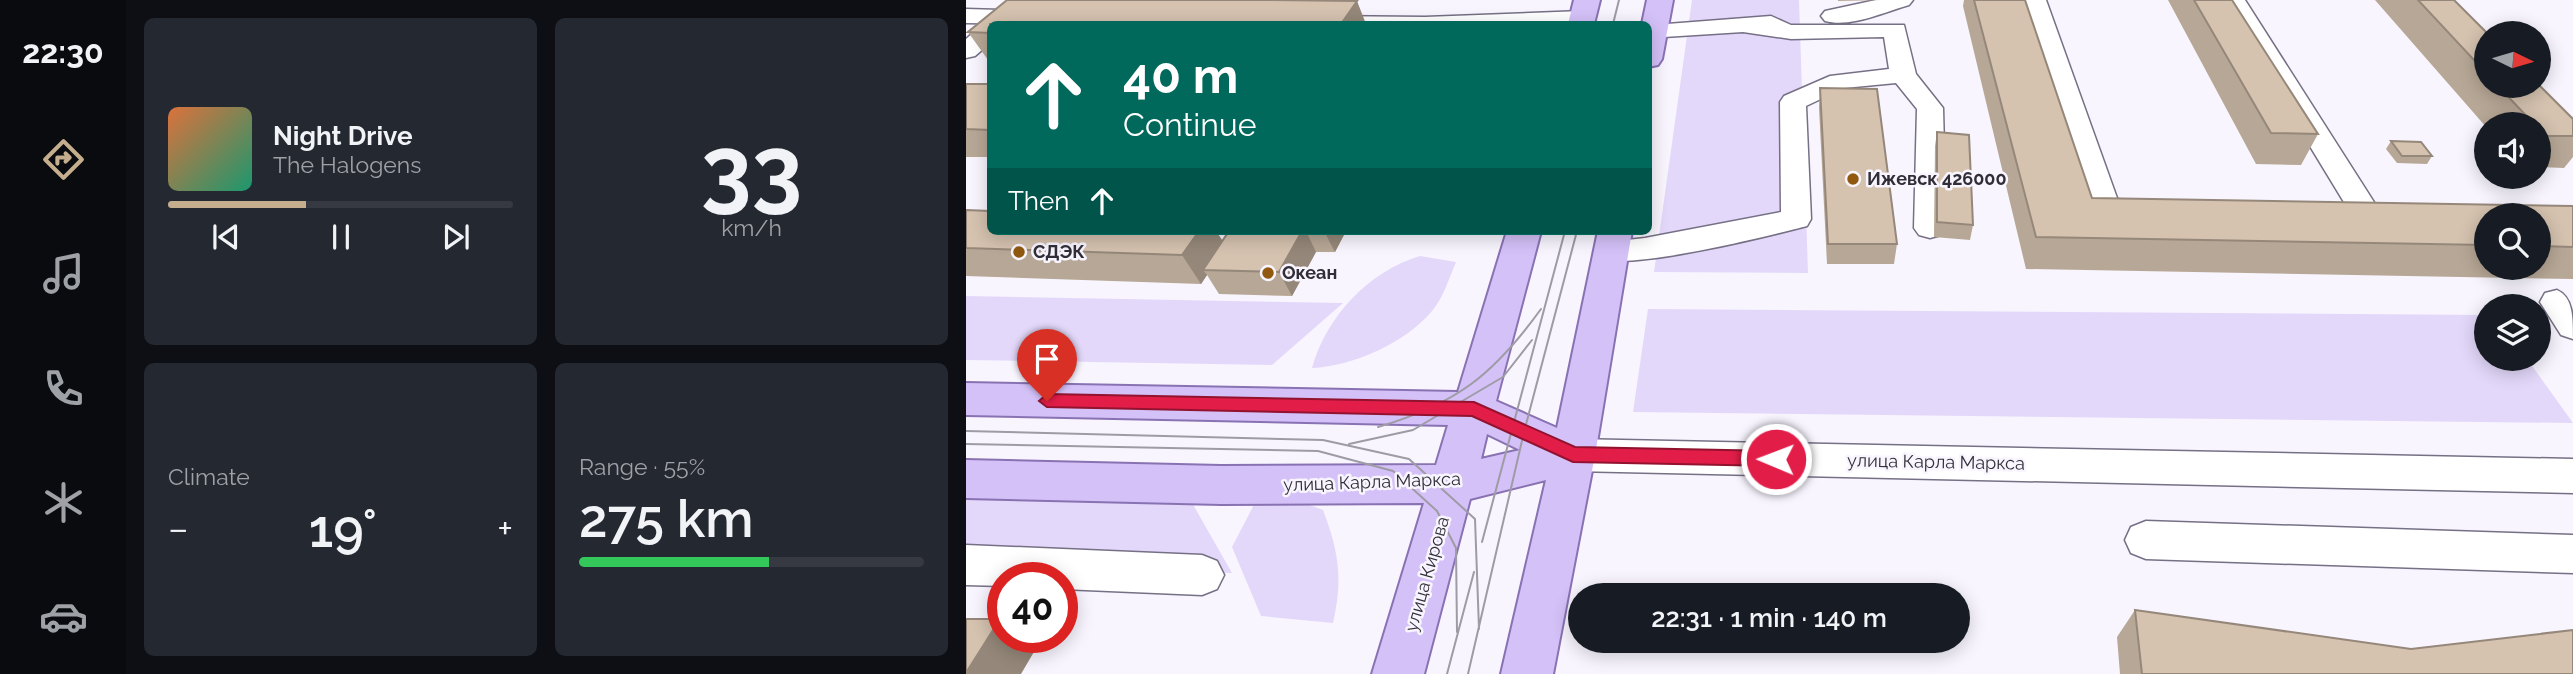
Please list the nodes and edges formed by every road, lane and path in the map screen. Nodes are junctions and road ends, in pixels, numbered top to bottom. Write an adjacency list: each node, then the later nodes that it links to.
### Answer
1 (1660, 0): 12 (main road)
2 (1901, 0): 11 (street)
3 (2034, 0): 18 (street)
4 (2233, 0): 17 (street)
5 (1584, 14): 10 (street)
6 (966, 16): 8 (street)
7 (1060, 19): 9 (street)
8 (987, 21)
9 (1036, 21)
10 (1527, 21)
11 (1746, 26): 12 (street); 16 (street)
12 (1654, 32): 14 (main road)
13 (987, 34): 15 (street)
14 (1652, 41)
15 (966, 51)
16 (1903, 75): 19 (street); 21 (street)
17 (2364, 210)
18 (2171, 214)
19 (1930, 228)
20 (1523, 235): 23 (main road, улица Кирова)
21 (1613, 241): 24 (main road)
22 (966, 399): 23 (main road)
23 (1474, 409): 24 (main road); 27 (main road, улица Кирова)
24 (1573, 455): 25 (street, улица Карла Маркса); 27 (main road, улица Карла Маркса); 33 (main road)
25 (2573, 476)
26 (966, 479): 27 (main road, улица Карла Маркса)
27 (1453, 484): 32 (main road, улица Кирова)
28 (2146, 540): 29 (street)
29 (2573, 554)
30 (966, 565): 31 (street)
31 (1202, 575)
32 (1398, 674)
33 (1527, 674)

